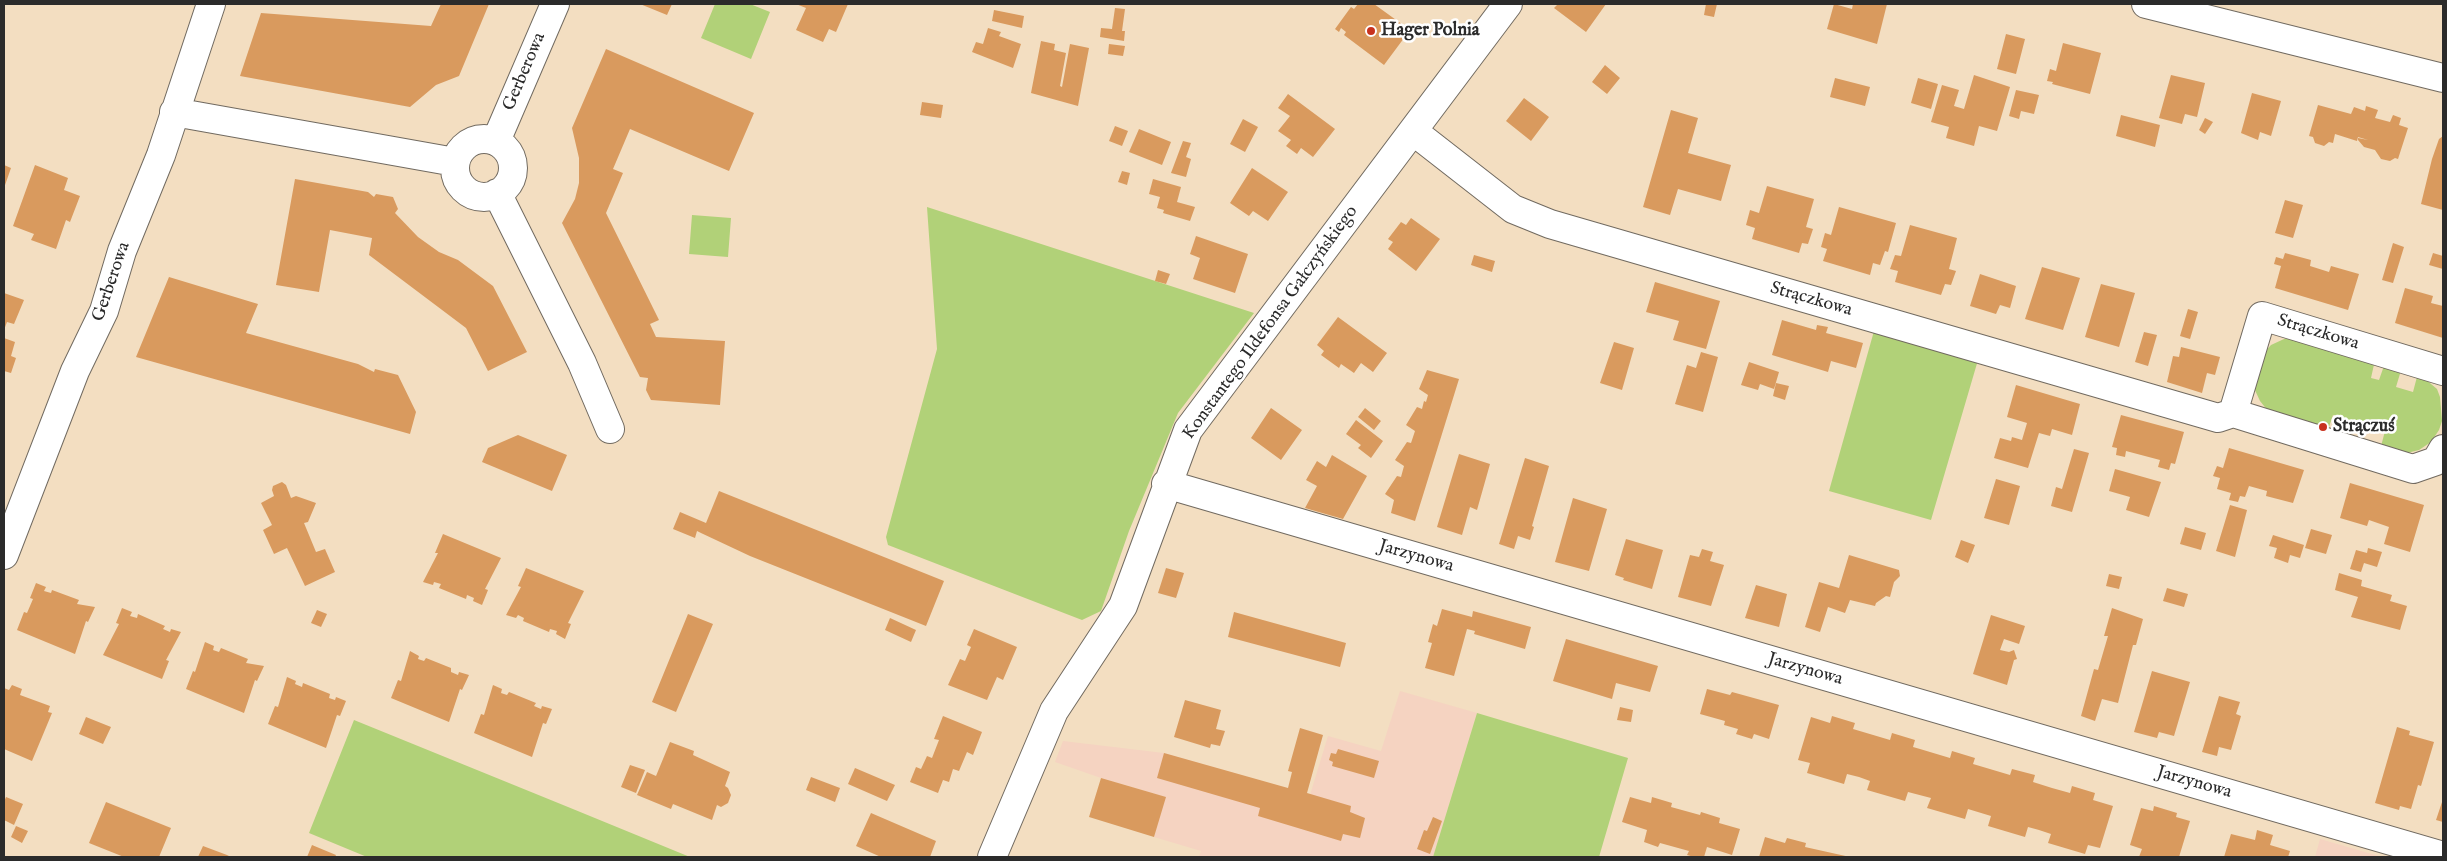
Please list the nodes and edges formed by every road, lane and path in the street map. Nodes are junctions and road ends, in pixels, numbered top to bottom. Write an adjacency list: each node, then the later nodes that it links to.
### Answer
1 (210, 4): 6 (street, Gerberowa)
2 (555, 4): 8 (street, Gerberowa)
3 (1508, 4): 7 (street, Konstantego Ildefonsa Gałczyńskiego)
4 (2146, 4): 5 (street)
5 (2443, 78)
6 (174, 112): 9 (street); 16 (street, Gerberowa)
7 (1413, 131): 12 (street, Strączkowa); 15 (street, Konstantego Ildefonsa Gałczyńskiego)
8 (496, 141): 9 (street); 10 (street)
9 (455, 162): 10 (street)
10 (497, 193): 13 (street)
11 (2443, 371): 12 (street, Strączkowa)
12 (2232, 413): 14 (street, Strączkowa)
13 (610, 429)
14 (2443, 449)
15 (1166, 484): 17 (street, Jarzynowa); 18 (street, Konstantego Ildefonsa Gałczyńskiego)
16 (4, 555)
17 (2443, 856)
18 (992, 857)

